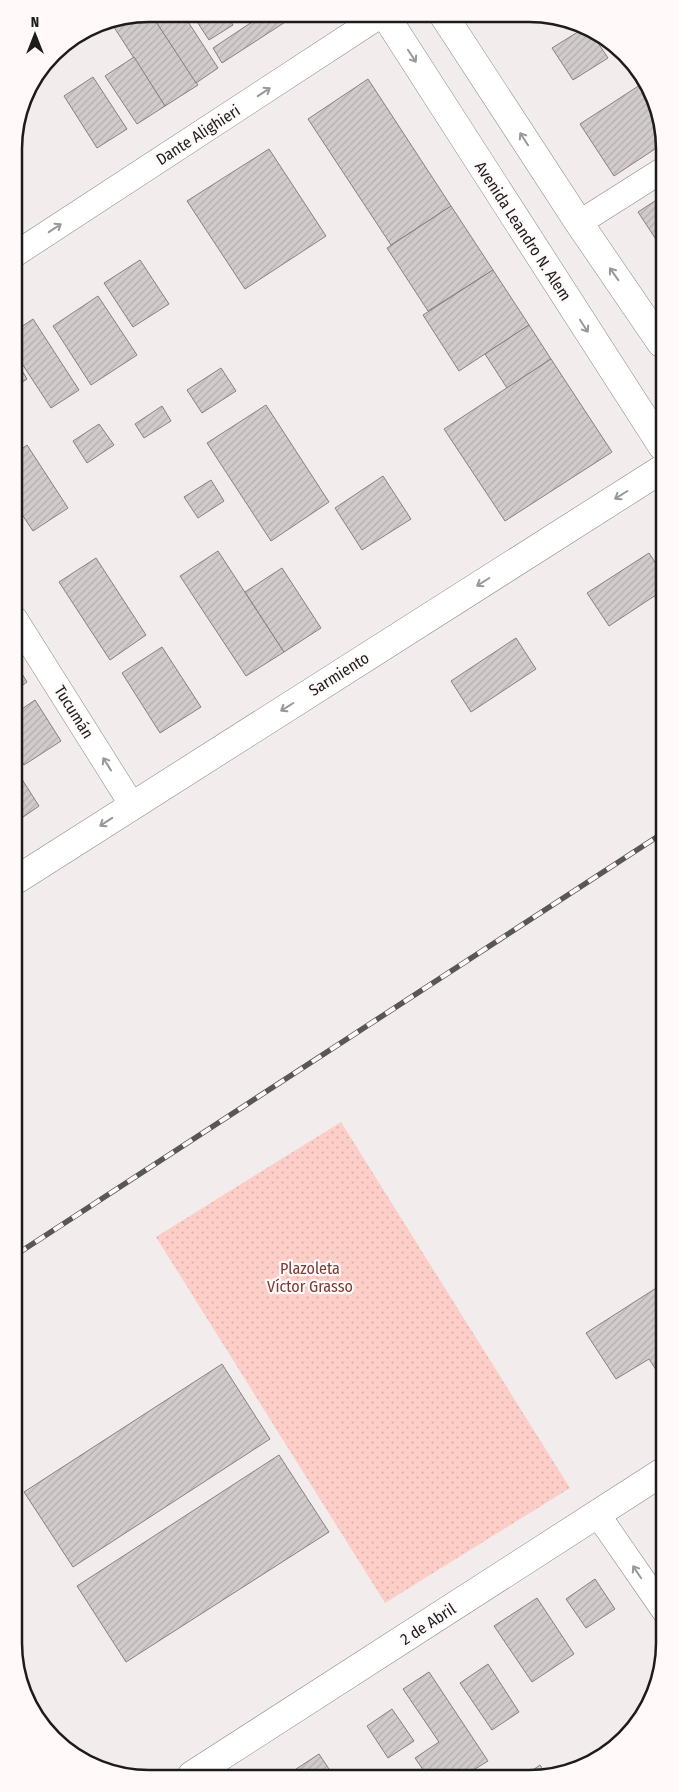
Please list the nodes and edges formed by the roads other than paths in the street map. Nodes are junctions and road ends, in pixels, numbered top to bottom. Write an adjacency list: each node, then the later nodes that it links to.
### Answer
1 (370, 22): 6 (street, Dante Alighieri, one-way to 1)
2 (390, 22): 8 (main road, Avenida Leandro N. Alem, one-way to 8)
3 (448, 22): 5 (main road, one-way to 3)
4 (656, 173): 5 (street)
5 (579, 223): 7 (main road, one-way to 5)
6 (23, 249)
7 (656, 336)
8 (656, 437)
9 (656, 473): 11 (main road, Sarmiento, one-way to 11)
10 (23, 631): 11 (street, Tucumán, one-way to 10)
11 (132, 805): 12 (main road, Sarmiento, one-way to 12)
12 (23, 876)
13 (656, 1476): 14 (main road, 2 de Abril)
14 (598, 1514): 15 (street, one-way to 14); 16 (main road, 2 de Abril)
15 (656, 1599)
16 (200, 1770)

